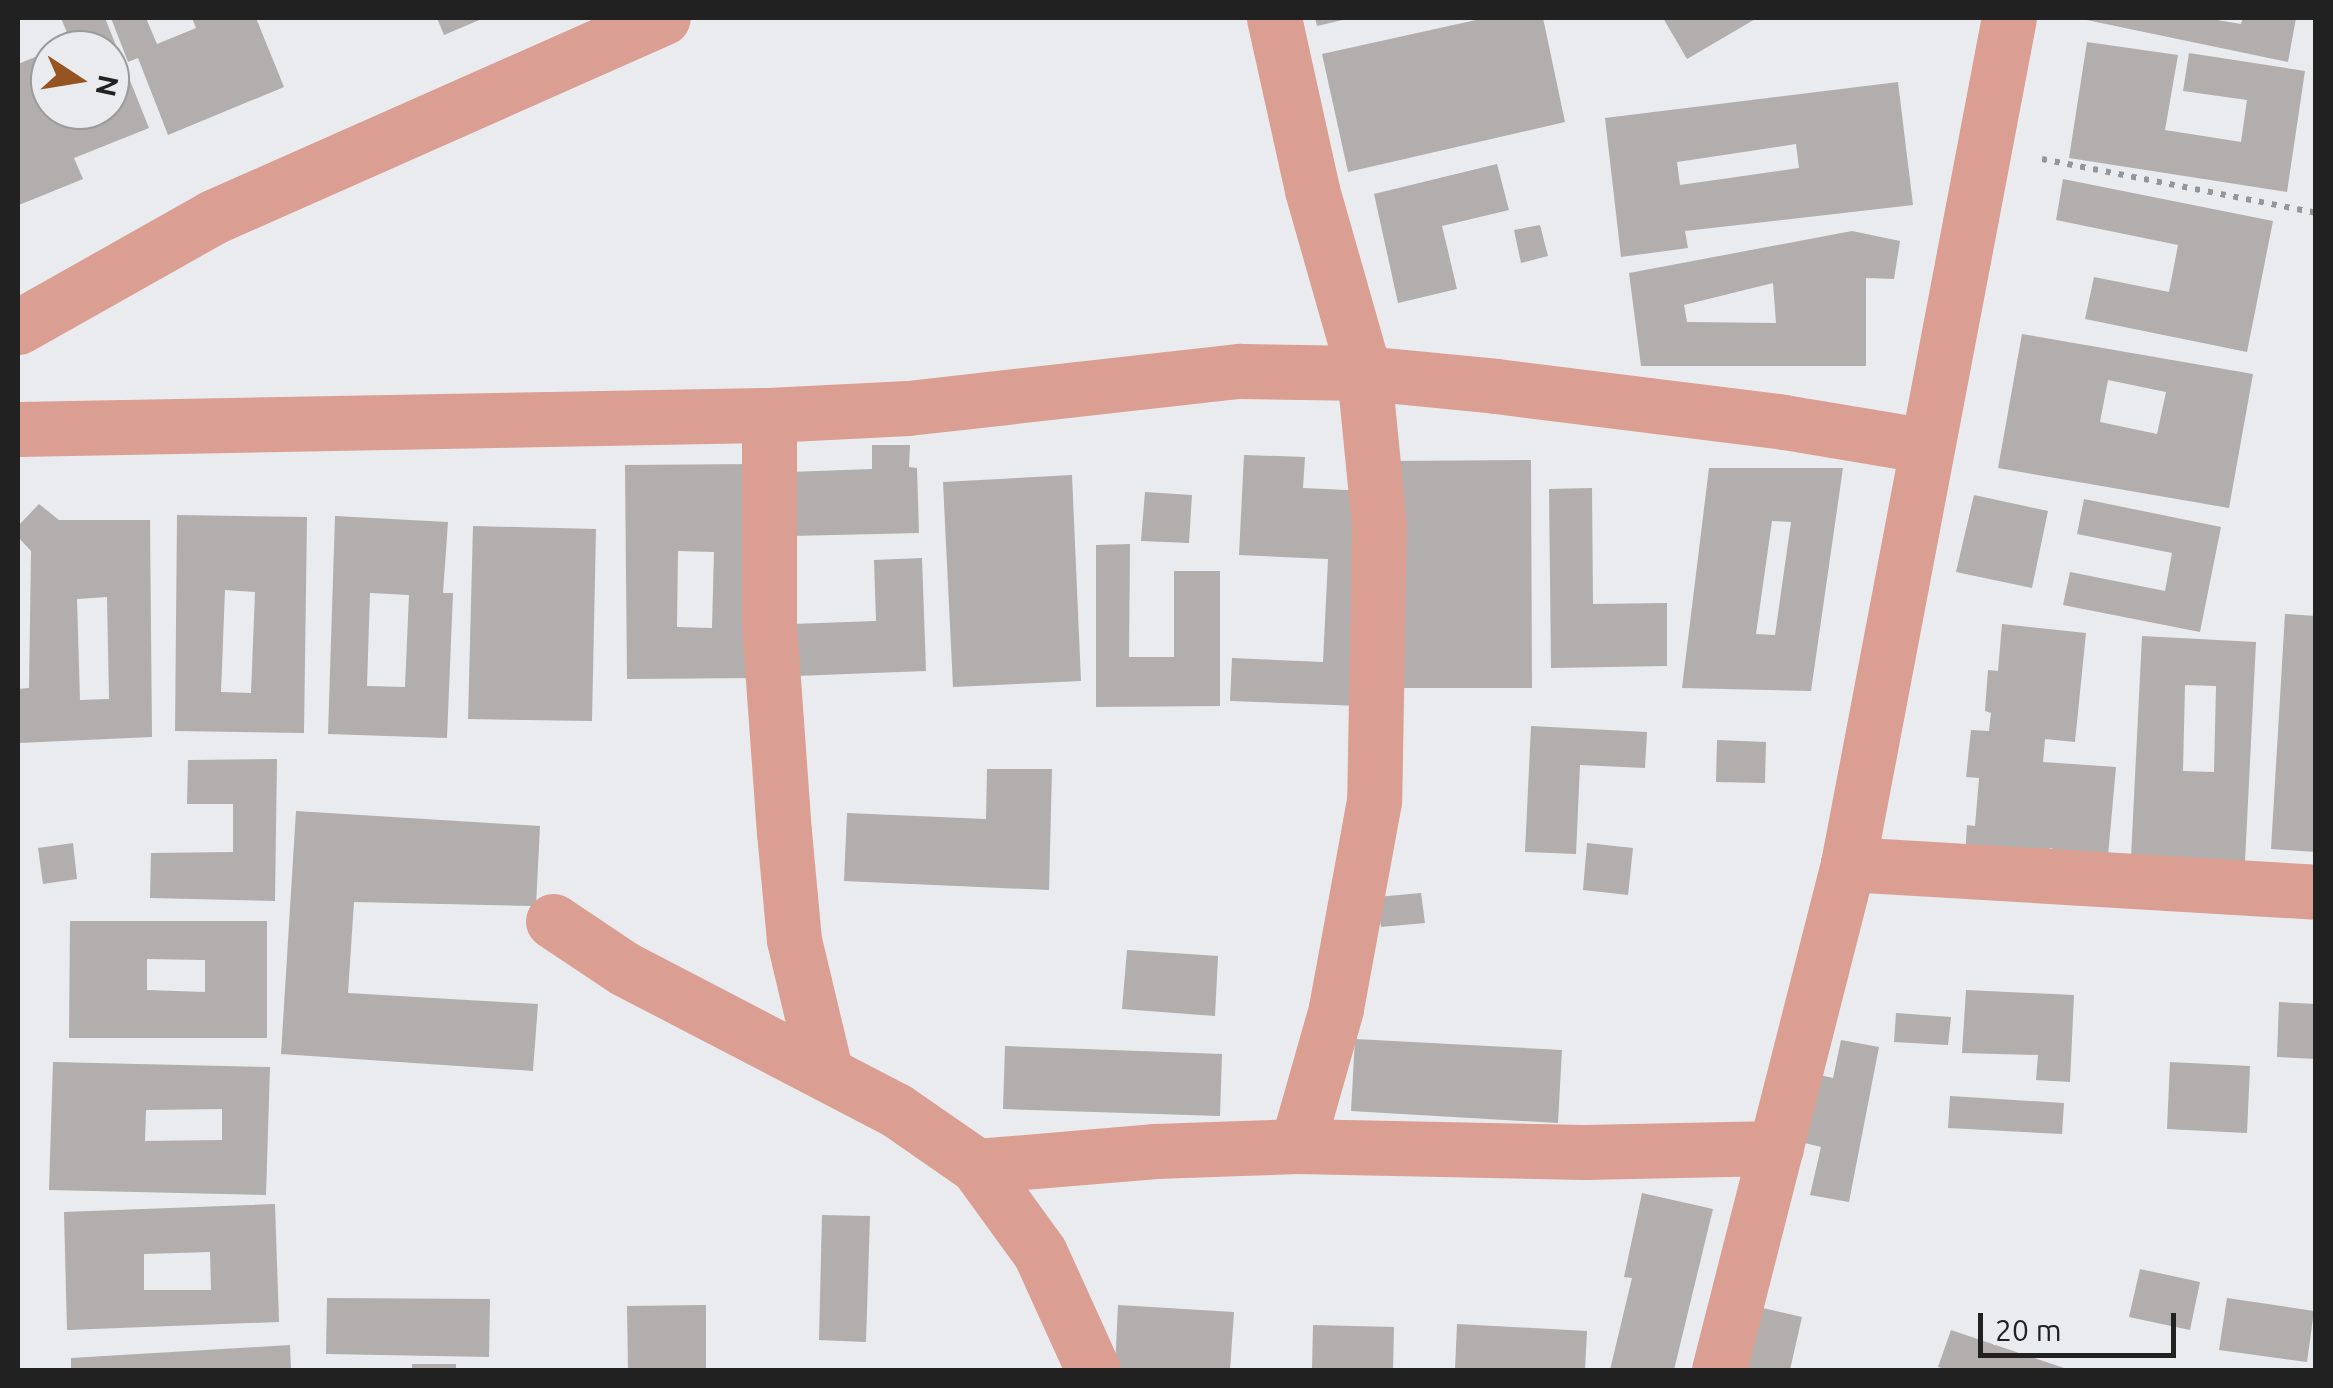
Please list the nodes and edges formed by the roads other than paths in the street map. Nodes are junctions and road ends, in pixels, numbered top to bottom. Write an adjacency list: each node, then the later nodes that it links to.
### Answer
1 (662, 18): 4 (street)
2 (1274, 18): 5 (street)
3 (2009, 18): 8 (street)
4 (18, 327)
5 (1364, 374): 6 (street); 8 (street); 13 (street)
6 (768, 415): 7 (street); 12 (street)
7 (18, 429)
8 (1927, 446): 9 (street)
9 (1848, 864): 10 (street); 14 (street)
10 (2316, 892)
11 (553, 922): 12 (street)
12 (825, 1070): 15 (street)
13 (1297, 1146): 14 (street); 15 (street)
14 (1776, 1148): 17 (street)
15 (977, 1166): 16 (street)
16 (1092, 1370)
17 (1720, 1370)

